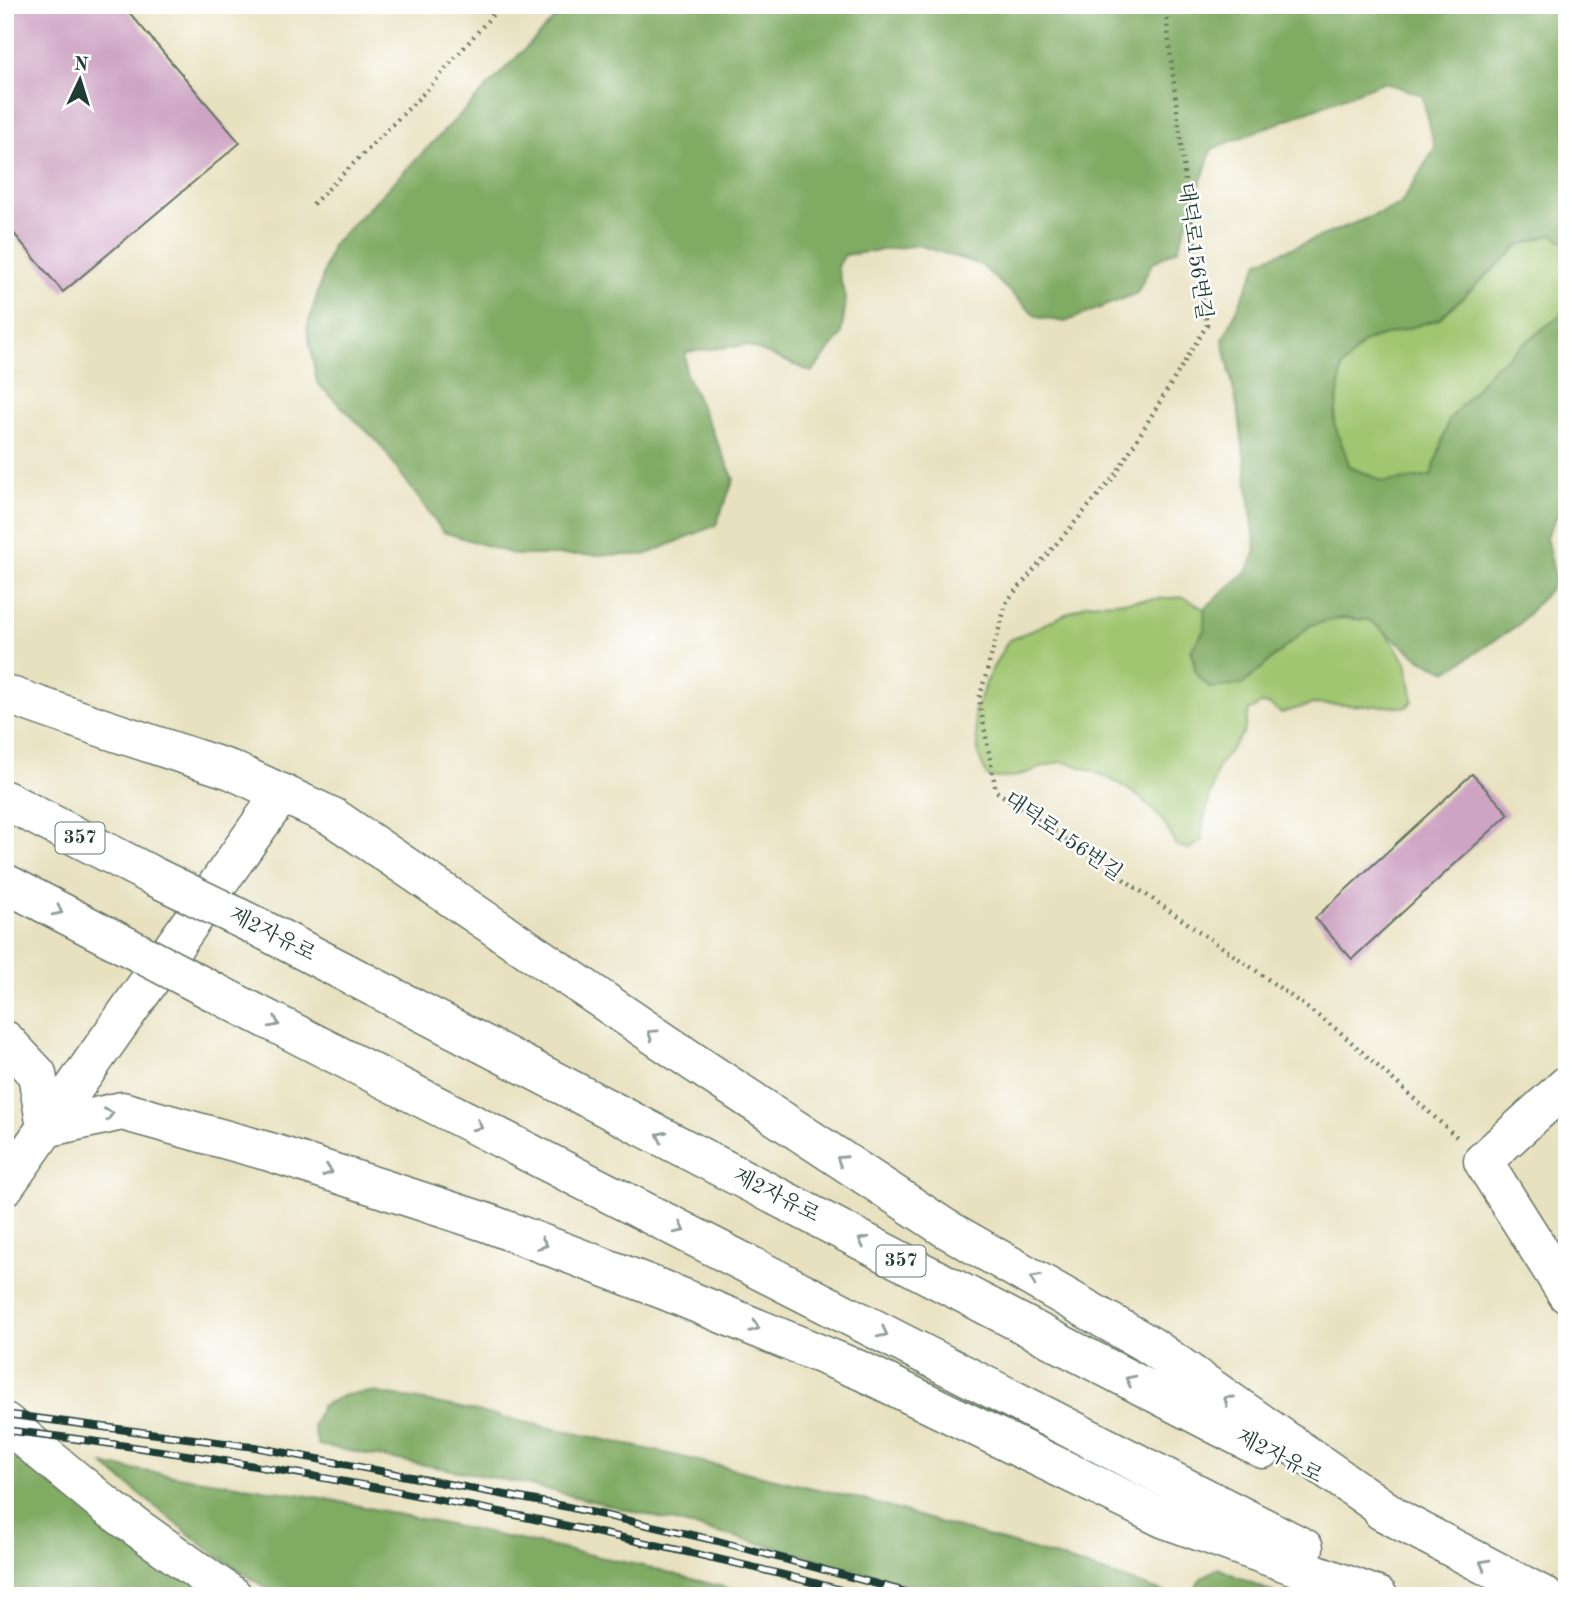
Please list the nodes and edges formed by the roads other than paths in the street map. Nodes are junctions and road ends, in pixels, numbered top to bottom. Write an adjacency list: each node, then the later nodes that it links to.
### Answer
1 (5, 694): 2 (main road)
2 (282, 793): 7 (main road); 11 (main road, one-way to 2)
3 (5, 800): 11 (main road, 제2자유로 / 357, one-way to 3, bridge)
4 (5, 883): 14 (main road, one-way to 14, bridge)
5 (5, 1040): 7 (main road)
6 (1567, 1085): 9 (main road)
7 (46, 1128): 8 (main road); 13 (main road, one-way to 13)
8 (5, 1186)
9 (1567, 1294)
10 (5, 1422): 12 (main road)
11 (1404, 1522): 15 (main road, 제2자유로 / 357, one-way to 11)
12 (233, 1596)
13 (1378, 1596)
14 (1398, 1596)
15 (1544, 1596)

